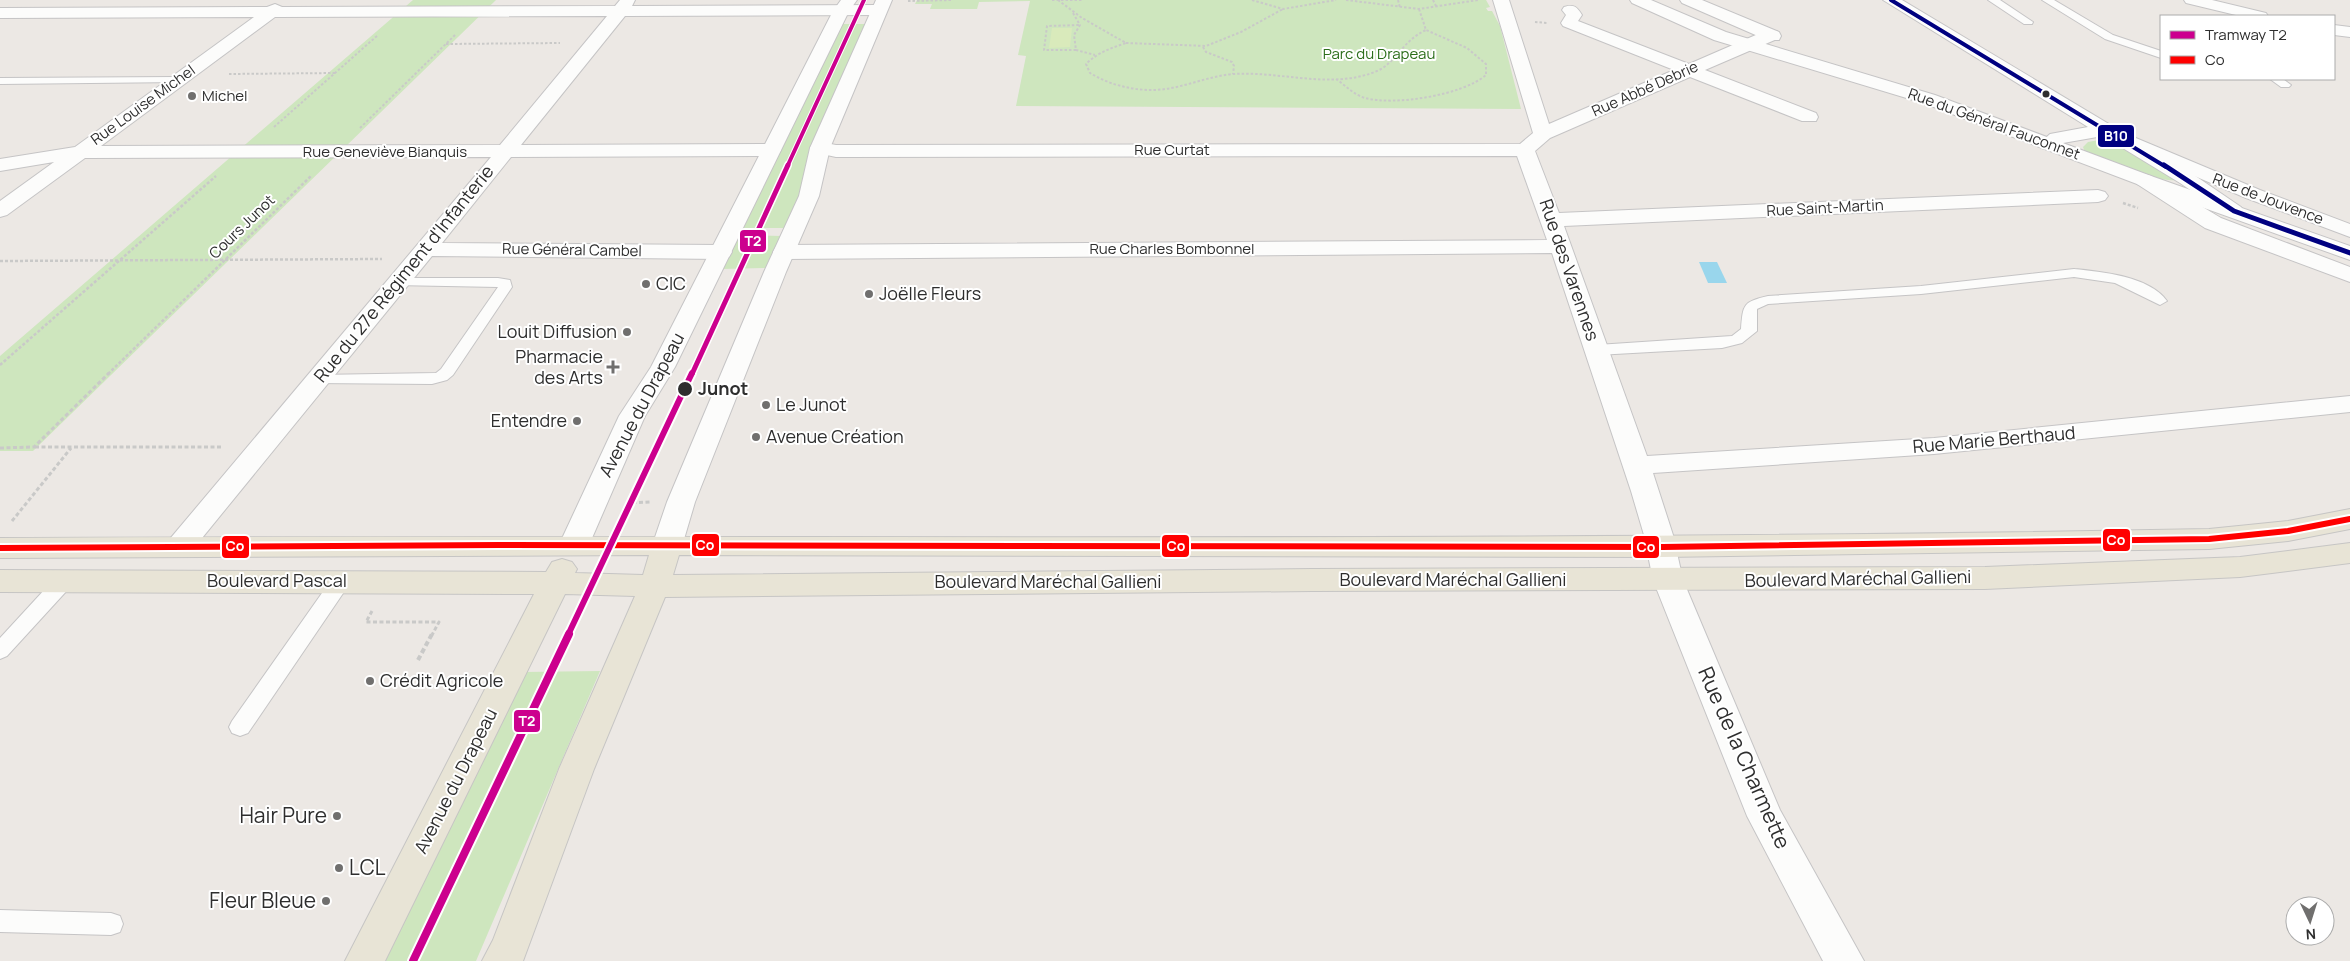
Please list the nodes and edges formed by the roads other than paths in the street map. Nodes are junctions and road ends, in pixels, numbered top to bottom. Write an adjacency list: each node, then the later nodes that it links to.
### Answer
1 (286, 0): 12 (street, Rue Louise Michel)
2 (1501, 0): 26 (street)
3 (1638, 0): 18 (street, Rue du Général Fauconnet)
4 (1688, 0): 17 (street, Rue du Général Fauconnet)
5 (1891, 0): 25 (street, Rue de Jouvence)
6 (1993, 0): 16 (lane)
7 (2047, 0): 19 (lane)
8 (2192, 0): 14 (street)
9 (624, 5): 10 (street); 12 (street); 32 (street, Rue du 27e Régiment d'Infanterie)
10 (845, 5): 11 (street); 29 (street, Avenue du Drapeau)
11 (882, 5): 28 (street)
12 (270, 12): 13 (street); 22 (street, Rue Louise Michel)
13 (0, 13)
14 (2256, 15)
15 (1570, 16): 20 (street)
16 (2028, 22)
17 (1771, 35): 18 (street); 21 (street, Rue du Général Fauconnet)
18 (1748, 44): 20 (street, Rue Abbé Debrie); 21 (street, Rue du Général Fauconnet)
19 (2160, 54)
20 (1687, 70): 24 (street); 26 (street, Rue Abbé Debrie)
21 (1844, 72): 27 (street, Rue du Général Fauconnet)
22 (182, 77): 23 (lane); 31 (street, Rue Louise Michel)
23 (0, 81)
24 (1809, 118)
25 (2105, 130): 27 (street); 37 (street, Rue de Jouvence); 39 (street, Rue de Jouvence)
26 (1543, 134): 30 (street)
27 (2049, 144): 34 (street, Rue du Général Fauconnet)
28 (820, 148): 30 (street, Rue Curtat); 42 (street)
29 (771, 150): 32 (street, Rue Geneviève Bianquis); 41 (street, Avenue du Drapeau)
30 (1525, 150): 38 (street, Rue des Varennes)
31 (78, 152): 32 (street, Rue Geneviève Bianquis); 33 (street, Rue Geneviève Bianquis); 36 (street, Rue Louise Michel)
32 (504, 152): 44 (street, Rue du 27e Régiment d'Infanterie)
33 (0, 165)
34 (2144, 180): 37 (street, Rue du Général Fauconnet); 45 (street, Rue du Général Fauconnet)
35 (2098, 196): 38 (street, Rue Saint-Martin)
36 (0, 210)
37 (2234, 211): 43 (street, Rue du Général Fauconnet)
38 (1553, 220): 40 (street, Rue des Varennes)
39 (2350, 231)
40 (1561, 246): 42 (street, Rue Charles Bombonnel); 48 (street, Rue des Varennes)
41 (721, 252): 44 (street, Rue Général Cambel); 54 (street, Avenue du Drapeau)
42 (784, 252): 55 (street)
43 (2350, 253)
44 (420, 254): 46 (street, Rue du 27e Régiment d'Infanterie)
45 (2350, 275)
46 (399, 282): 49 (street, Rue du 27e Régiment d'Infanterie); 49 (lane)
47 (2160, 302): 48 (lane)
48 (1597, 350): 51 (street, Rue des Varennes)
49 (318, 380): 56 (street, Rue du 27e Régiment d'Infanterie)
50 (2350, 404): 51 (street, Rue Marie Berthaud)
51 (1636, 465): 57 (street, Rue des Varennes)
52 (2350, 519): 57 (main road, Boulevard Maréchal Gallieni)
53 (3, 538): 56 (main road, Boulevard Pascal)
54 (574, 545): 55 (main road, Boulevard Maréchal Gallieni); 56 (main road, Boulevard Pascal); 63 (main road, Avenue du Drapeau)
55 (667, 546): 57 (main road, Boulevard Maréchal Gallieni); 64 (main road)
56 (179, 547)
57 (1663, 547): 60 (street, Rue de la Charmette)
58 (2350, 553): 60 (main road, Boulevard Maréchal Gallieni)
59 (65, 580): 61 (main road, Boulevard Pascal); 62 (main road, Boulevard Pascal); 65 (lane)
60 (1668, 580): 64 (main road, Boulevard Maréchal Gallieni); 71 (street, Rue de la Charmette)
61 (0, 581)
62 (341, 582): 63 (main road, Boulevard Pascal); 66 (lane)
63 (555, 582): 64 (main road, Boulevard Maréchal Gallieni); 69 (main road, Avenue du Drapeau)
64 (655, 586): 70 (main road)
65 (0, 651)
66 (240, 727)
67 (0, 921): 68 (lane)
68 (111, 924)
69 (365, 961)
70 (502, 961)
71 (1844, 961)

